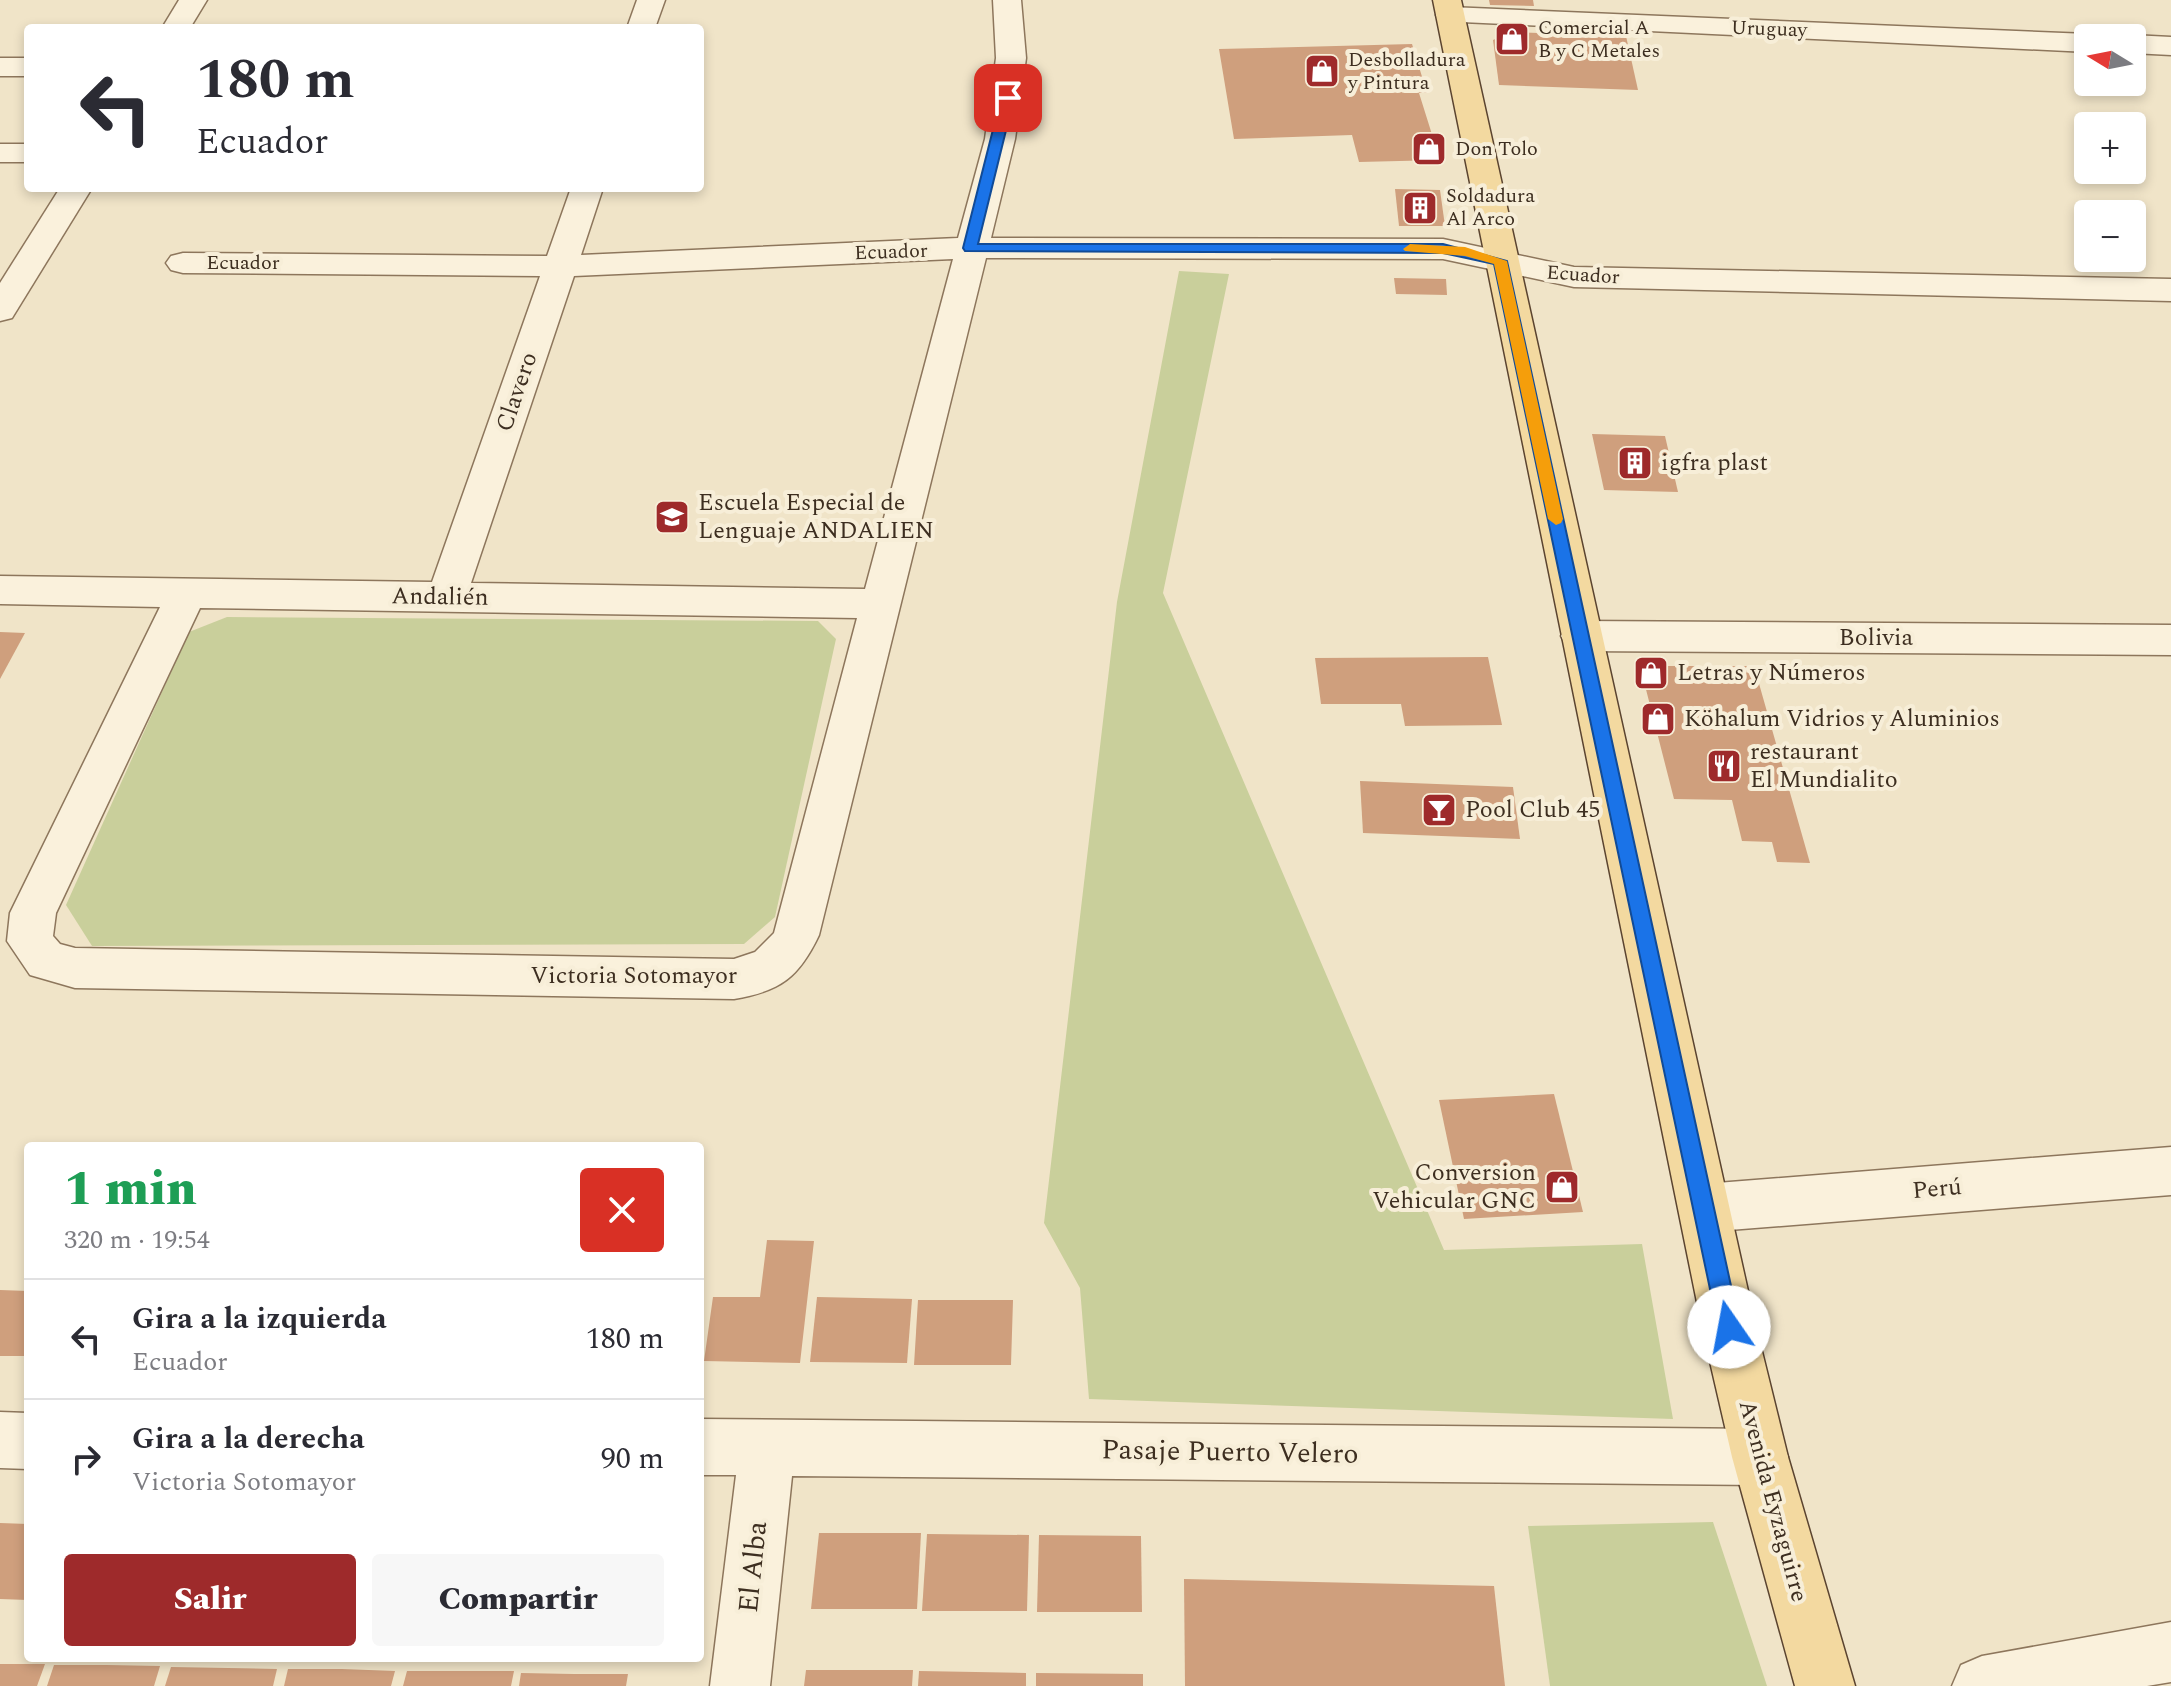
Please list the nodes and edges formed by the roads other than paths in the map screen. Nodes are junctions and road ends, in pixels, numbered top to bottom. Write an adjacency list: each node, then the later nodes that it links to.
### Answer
1 (193, 0): 5 (street)
2 (651, 0): 6 (street)
3 (1007, 0): 16 (street, Victoria Sotomayor)
4 (1448, 8): 7 (street, Uruguay); 17 (main road, Avenida Eyzaguirre)
5 (178, 24)
6 (642, 24)
7 (2074, 42)
8 (2146, 45): 9 (street)
9 (2171, 46)
10 (0, 67): 11 (street)
11 (24, 67)
12 (0, 153): 13 (street)
13 (24, 153)
14 (73, 192): 19 (street)
15 (586, 192): 20 (street, Clavero)
16 (970, 248): 17 (street, Ecuador); 20 (street, Ecuador); 26 (street, Victoria Sotomayor)
17 (1500, 261): 21 (street, Ecuador); 27 (main road, Avenida Eyzaguirre)
18 (183, 263): 20 (street, Ecuador)
19 (14, 264): 22 (street)
20 (560, 266): 25 (street, Clavero)
21 (2171, 290)
22 (0, 310)
23 (0, 590): 24 (street, Andalién)
24 (187, 593): 25 (street, Andalién); 26 (street, Victoria Sotomayor)
25 (447, 597): 26 (street, Andalién)
26 (880, 604)
27 (1581, 636): 28 (street, Bolivia); 30 (main road, Avenida Eyzaguirre)
28 (2171, 640)
29 (2171, 1171): 30 (street, Perú)
30 (1704, 1208): 35 (main road, Avenida Eyzaguirre)
31 (0, 1440): 32 (street)
32 (24, 1441)
33 (704, 1447): 34 (street, Pasaje Puerto Velero)
34 (767, 1448): 35 (street, Pasaje Puerto Velero); 37 (street, El Alba)
35 (1760, 1457): 38 (main road, Avenida Eyzaguirre)
36 (2171, 1652): 39 (street)
37 (740, 1686)
38 (1825, 1686)
39 (1982, 1686)

